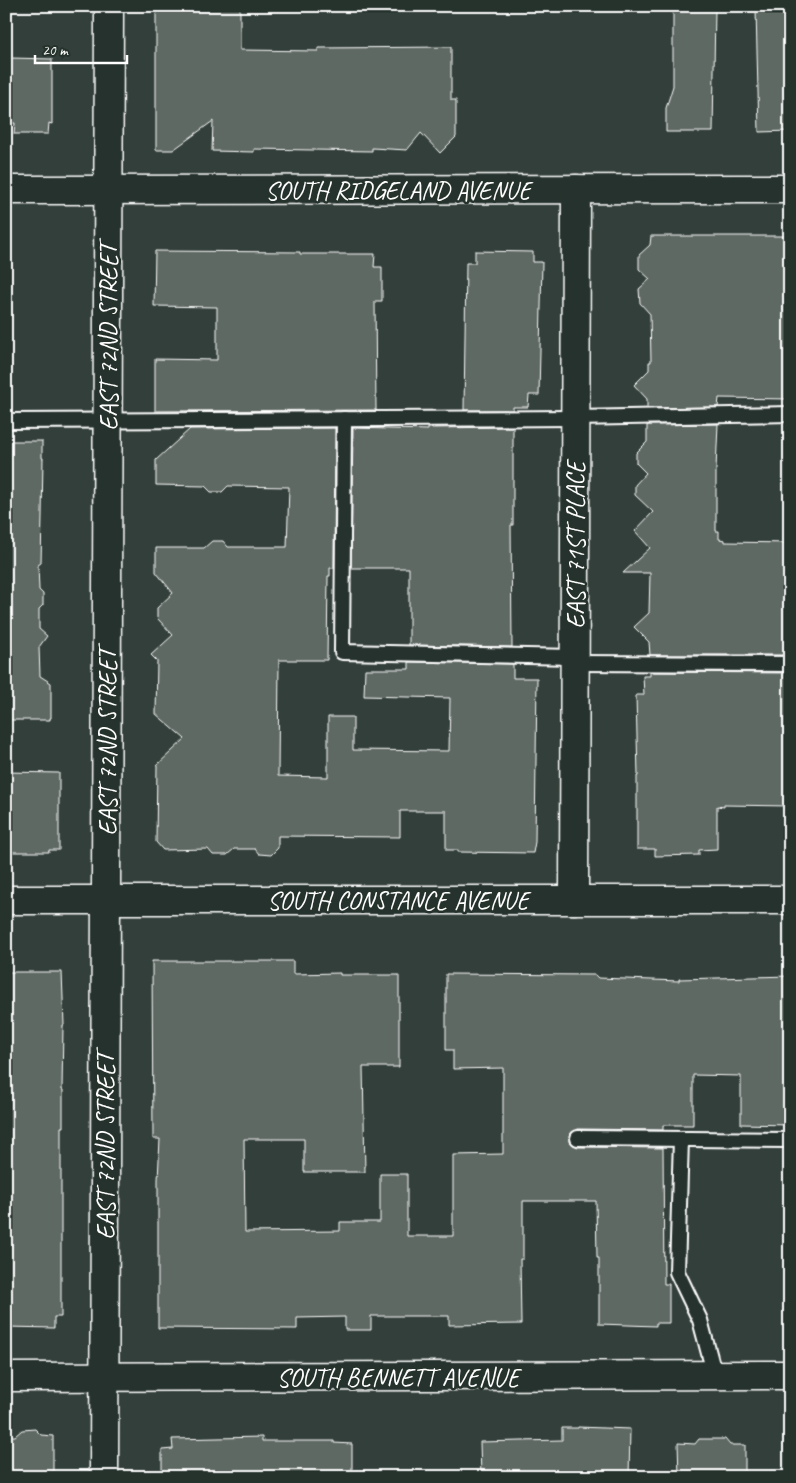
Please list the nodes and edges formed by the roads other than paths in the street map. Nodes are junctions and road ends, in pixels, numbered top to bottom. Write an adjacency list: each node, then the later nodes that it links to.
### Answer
1 (109, 6): 5 (street, EAST 72ND STREET)
2 (576, 189): 3 (street, SOUTH RIDGELAND AVENUE); 5 (street, SOUTH RIDGELAND AVENUE); 7 (street, EAST 71ST PLACE)
3 (790, 189)
4 (6, 190): 5 (street, SOUTH RIDGELAND AVENUE)
5 (108, 190): 9 (street, EAST 72ND STREET)
6 (790, 414): 7 (lane)
7 (575, 418): 8 (lane); 11 (street, EAST 71ST PLACE)
8 (344, 419): 9 (lane); 11 (lane)
9 (108, 420): 10 (lane); 14 (street, EAST 72ND STREET)
10 (6, 421)
11 (575, 660): 12 (lane); 15 (street, EAST 71ST PLACE)
12 (790, 664)
13 (6, 900): 14 (street, SOUTH CONSTANCE AVENUE)
14 (106, 900): 15 (street, SOUTH CONSTANCE AVENUE); 23 (street, EAST 72ND STREET)
15 (574, 900): 16 (street, SOUTH CONSTANCE AVENUE)
16 (790, 900)
17 (578, 1138): 18 (lane)
18 (681, 1139): 19 (lane); 20 (lane)
19 (790, 1140)
20 (715, 1376): 21 (street, SOUTH BENNETT AVENUE); 23 (street, SOUTH BENNETT AVENUE)
21 (790, 1376)
22 (6, 1377): 23 (street, SOUTH BENNETT AVENUE)
23 (105, 1377): 24 (street, EAST 72ND STREET)
24 (104, 1477)

